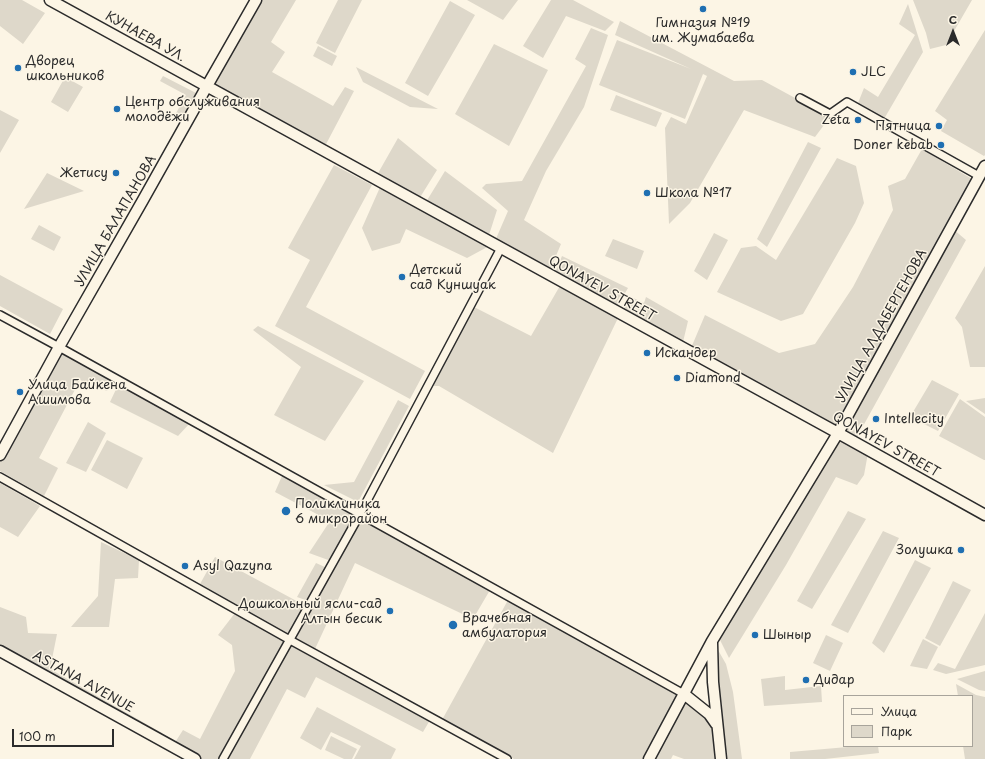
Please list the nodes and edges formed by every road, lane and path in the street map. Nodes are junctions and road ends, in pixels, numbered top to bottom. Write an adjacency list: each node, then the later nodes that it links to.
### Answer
1 (256, 0): 3 (street, УЛИЦА БАЛАПАНОВА)
2 (56, 1): 3 (street, КУНАЕВА УЛ.)
3 (207, 86): 7 (street, QONAYEV STREET); 9 (street, УЛИЦА БАЛАПАНОВА)
4 (800, 98): 6 (street)
5 (985, 166): 6 (street, УЛИЦА АЛДАБЕРГЕНОВА)
6 (979, 176): 10 (street, УЛИЦА АЛДАБЕРГЕНОВА)
7 (501, 248): 10 (street, QONAYEV STREET); 13 (street)
8 (0, 315): 9 (street)
9 (60, 347): 11 (street, УЛИЦА БАЛАПАНОВА); 13 (street)
10 (838, 433): 14 (street, QONAYEV STREET); 16 (street, УЛИЦА АЛДАБЕРГЕНОВА)
11 (0, 455)
12 (0, 477): 15 (street)
13 (360, 514): 15 (street); 18 (street)
14 (985, 515)
15 (290, 640): 21 (street); 22 (street)
16 (712, 642): 18 (street, УЛИЦА АЛДАБЕРГЕНОВА); 19 (street)
17 (0, 651): 20 (street, ASTANA AVENUE)
18 (684, 694): 19 (street); 23 (street, УЛИЦА АЛДАБЕРГЕНОВА)
19 (717, 726): 24 (street)
20 (195, 759)
21 (222, 759)
22 (507, 759)
23 (649, 759)
24 (721, 759)

